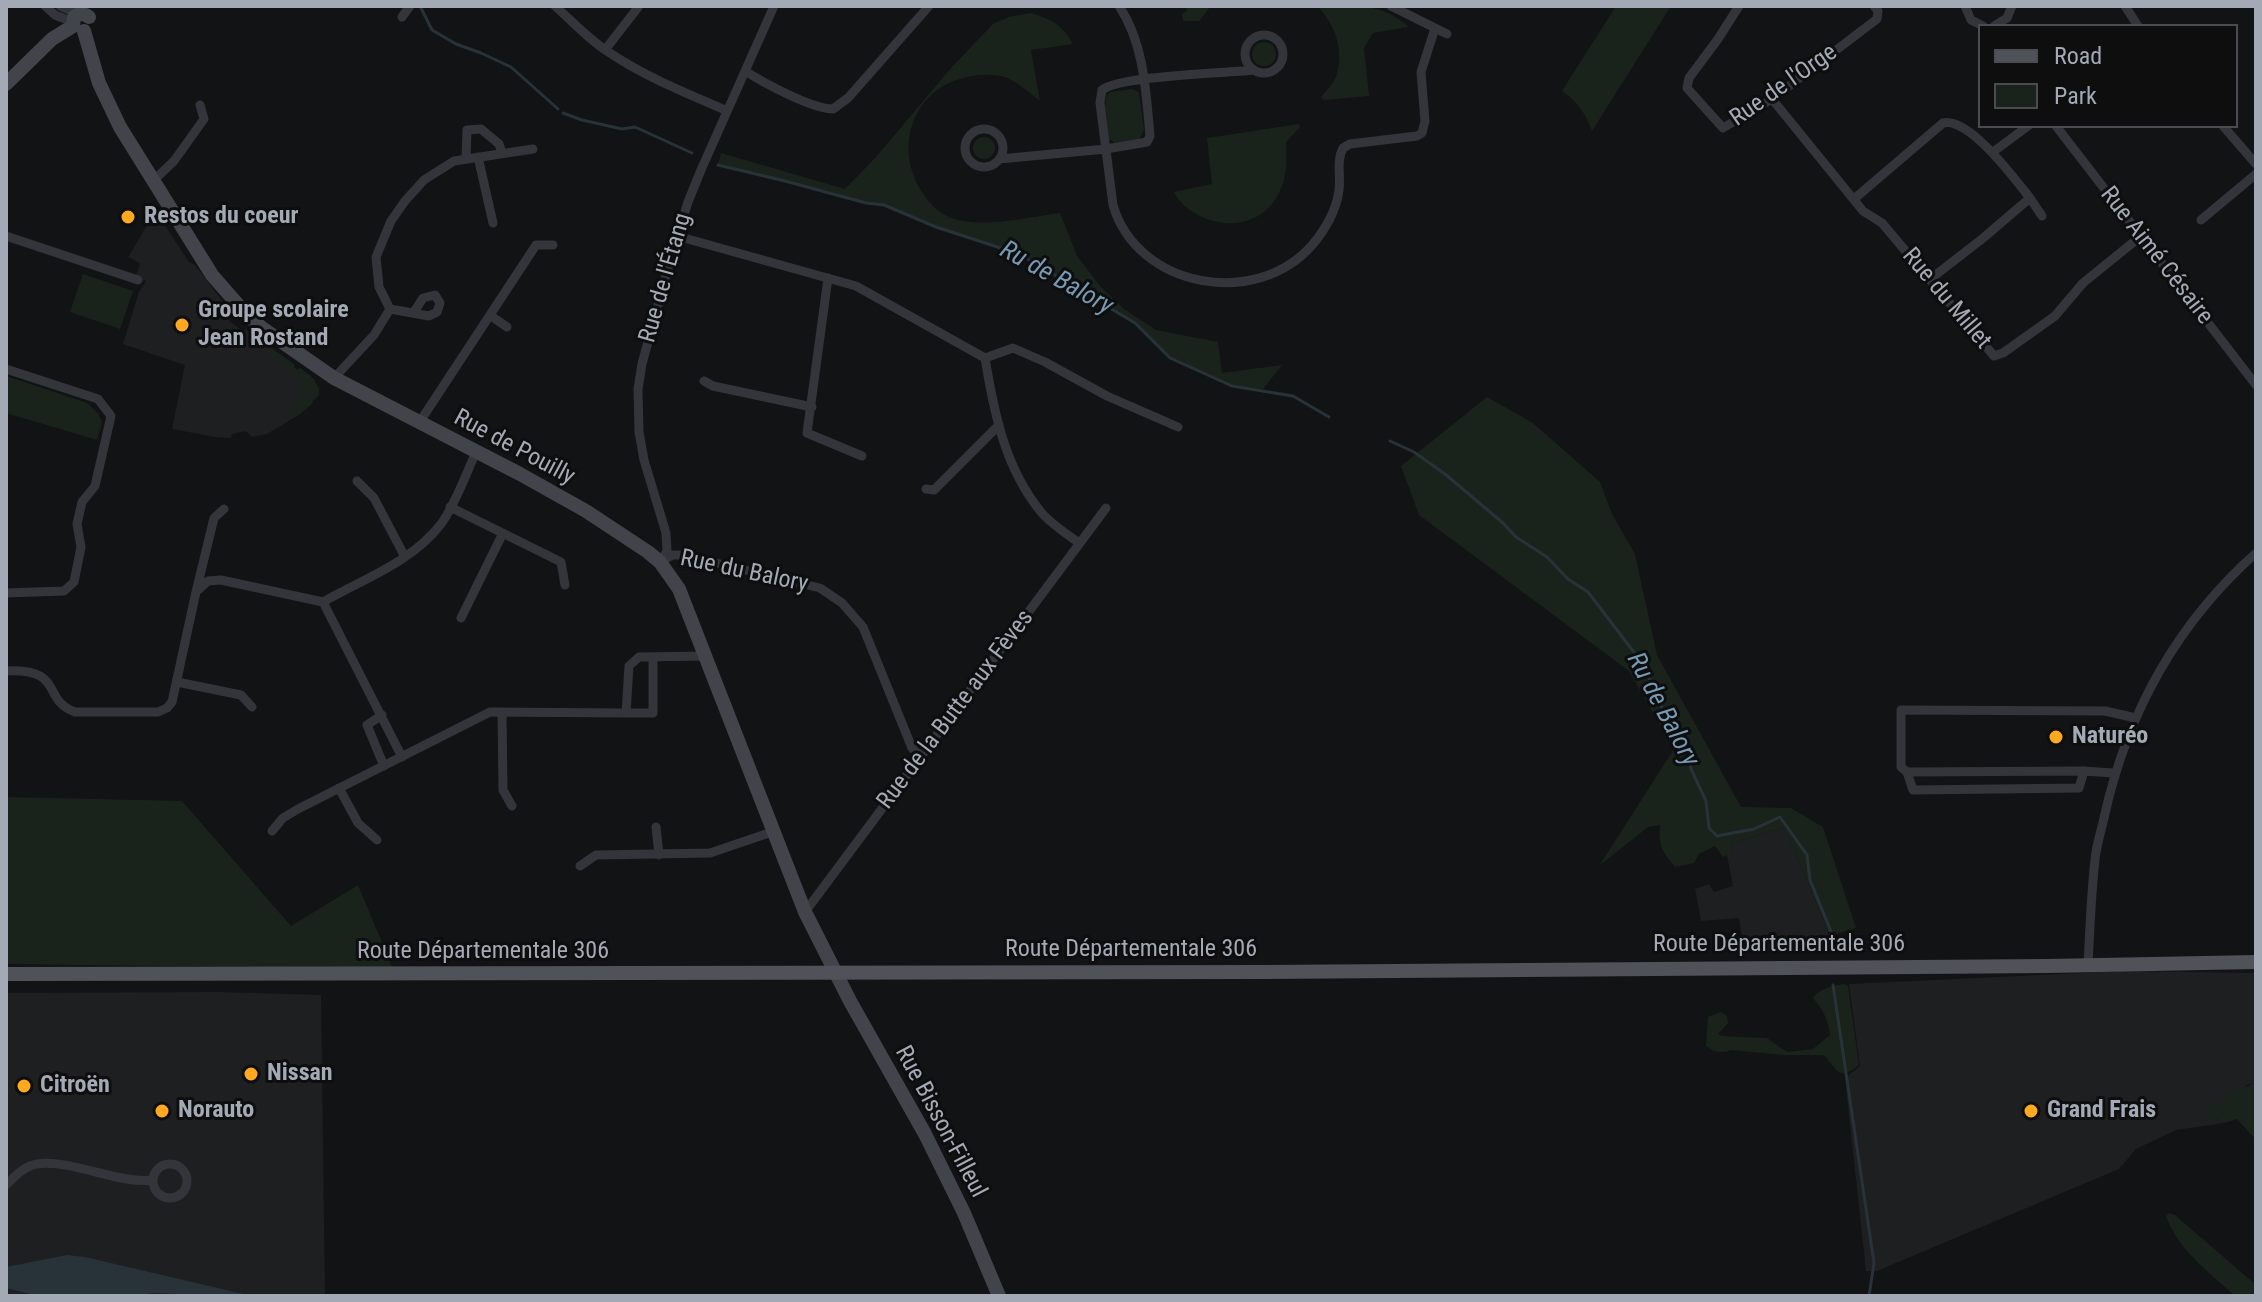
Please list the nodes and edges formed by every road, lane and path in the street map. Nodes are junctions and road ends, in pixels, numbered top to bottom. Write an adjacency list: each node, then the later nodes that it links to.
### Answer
1 (45, 6): 16 (street)
2 (60, 6): 16 (street)
3 (410, 6): 15 (street)
4 (555, 6): 22 (street)
5 (639, 6): 22 (street)
6 (774, 6): 24 (street, Rue de l'Étang)
7 (929, 6): 24 (street)
8 (1119, 6): 25 (street)
9 (1391, 6): 20 (street)
10 (1739, 6): 27 (street, Rue de l'Orge)
11 (1874, 6): 27 (street, Rue de l'Orge)
12 (1965, 6): 17 (street)
13 (2012, 6): 18 (street)
14 (2125, 6): 19 (street)
15 (402, 17)
16 (82, 19): 26 (street); 42 (street, Rue de Pouilly)
17 (1979, 24)
18 (2000, 24)
19 (2137, 24)
20 (1435, 28): 21 (street); 34 (street)
21 (1447, 34)
22 (605, 50): 29 (street)
23 (1254, 70): 23 (street); 25 (street)
24 (745, 71): 29 (street, Rue de l'Étang)
25 (1144, 79): 34 (street); 34 (street)
26 (6, 84)
27 (1772, 99): 44 (street, Rue du Millet)
28 (200, 105): 42 (street)
29 (727, 111): 49 (street, Rue de l'Étang)
30 (2025, 128): 35 (street)
31 (2058, 128): 50 (street, Rue Aimé Césaire)
32 (2225, 128): 40 (street)
33 (533, 149): 36 (street)
34 (1106, 149): 39 (street)
35 (1993, 152): 43 (street); 44 (street)
36 (502, 153): 37 (street); 38 (street)
37 (478, 157): 38 (street); 47 (street)
38 (466, 159): 55 (street)
39 (999, 159): 39 (street)
40 (2256, 164)
41 (2256, 174): 46 (street)
42 (153, 181): 61 (street, Rue de Pouilly)
43 (2030, 198): 45 (street); 54 (street)
44 (1854, 199): 54 (street, Rue du Millet)
45 (2042, 216)
46 (2201, 220)
47 (493, 223)
48 (6, 236): 53 (street)
49 (677, 236): 52 (street); 79 (street, Rue de l'Étang)
50 (2141, 236): 54 (street, Rue du Millet); 63 (street, Rue Aimé Césaire)
51 (553, 245): 57 (street)
52 (828, 278): 59 (street); 64 (street)
53 (138, 280)
54 (1929, 280)
55 (390, 309): 56 (street); 61 (street)
56 (414, 312)
57 (491, 316): 58 (street); 65 (street)
58 (507, 327)
59 (985, 358): 66 (street); 67 (street)
60 (6, 369): 82 (street)
61 (334, 378): 65 (street, Rue de Pouilly)
62 (704, 381): 64 (street)
63 (2256, 385)
64 (812, 407): 69 (street)
65 (419, 423): 68 (street, Rue de Pouilly)
66 (999, 425): 71 (street); 76 (street)
67 (1178, 427)
68 (476, 452): 72 (street); 79 (street, Rue de Pouilly)
69 (862, 456)
70 (357, 481): 78 (street)
71 (926, 489)
72 (450, 507): 75 (street); 78 (street)
73 (1106, 508): 76 (street, Rue de la Butte aux Fèves)
74 (224, 509): 81 (street)
75 (503, 533): 80 (street); 84 (street)
76 (1079, 543): 95 (street, Rue de la Butte aux Fèves)
77 (2256, 553): 93 (street)
78 (405, 557): 83 (street)
79 (660, 562): 85 (street, Rue de Pouilly); 95 (street, Rue du Balory)
80 (565, 585)
81 (196, 592): 83 (street); 88 (street)
82 (6, 593)
83 (323, 602): 92 (street)
84 (461, 618)
85 (706, 656): 86 (street); 106 (street, Rue de Pouilly)
86 (653, 657): 91 (street); 91 (street)
87 (6, 671): 88 (street)
88 (177, 682): 89 (street)
89 (252, 707)
90 (502, 713): 91 (street); 94 (street); 103 (street)
91 (626, 713)
92 (382, 715): 94 (street); 96 (street)
93 (2136, 718): 98 (street); 100 (street)
94 (402, 757): 96 (street)
95 (921, 757): 110 (street, Rue de la Butte aux Fèves)
96 (384, 766): 101 (street)
97 (2084, 771): 99 (street); 100 (street); 102 (street)
98 (1907, 772): 99 (street); 102 (street)
99 (2008, 772): 102 (street)
100 (2113, 773): 112 (street)
101 (339, 788): 105 (street); 107 (street)
102 (2002, 790)
103 (512, 806)
104 (656, 827): 108 (street)
105 (272, 831)
106 (772, 832): 108 (street); 110 (street, Rue de Pouilly)
107 (377, 840)
108 (659, 855): 109 (street)
109 (580, 866)
110 (805, 912): 113 (street, Rue de Pouilly)
111 (2256, 962): 112 (main road, Route Départementale 306)
112 (2088, 964): 113 (main road, Route Départementale 306)
113 (835, 971): 114 (main road, Route Départementale 306); 117 (street, Rue Bisson-Filleul)
114 (6, 974)
115 (153, 1180): 116 (street)
116 (6, 1185)
117 (999, 1296)

